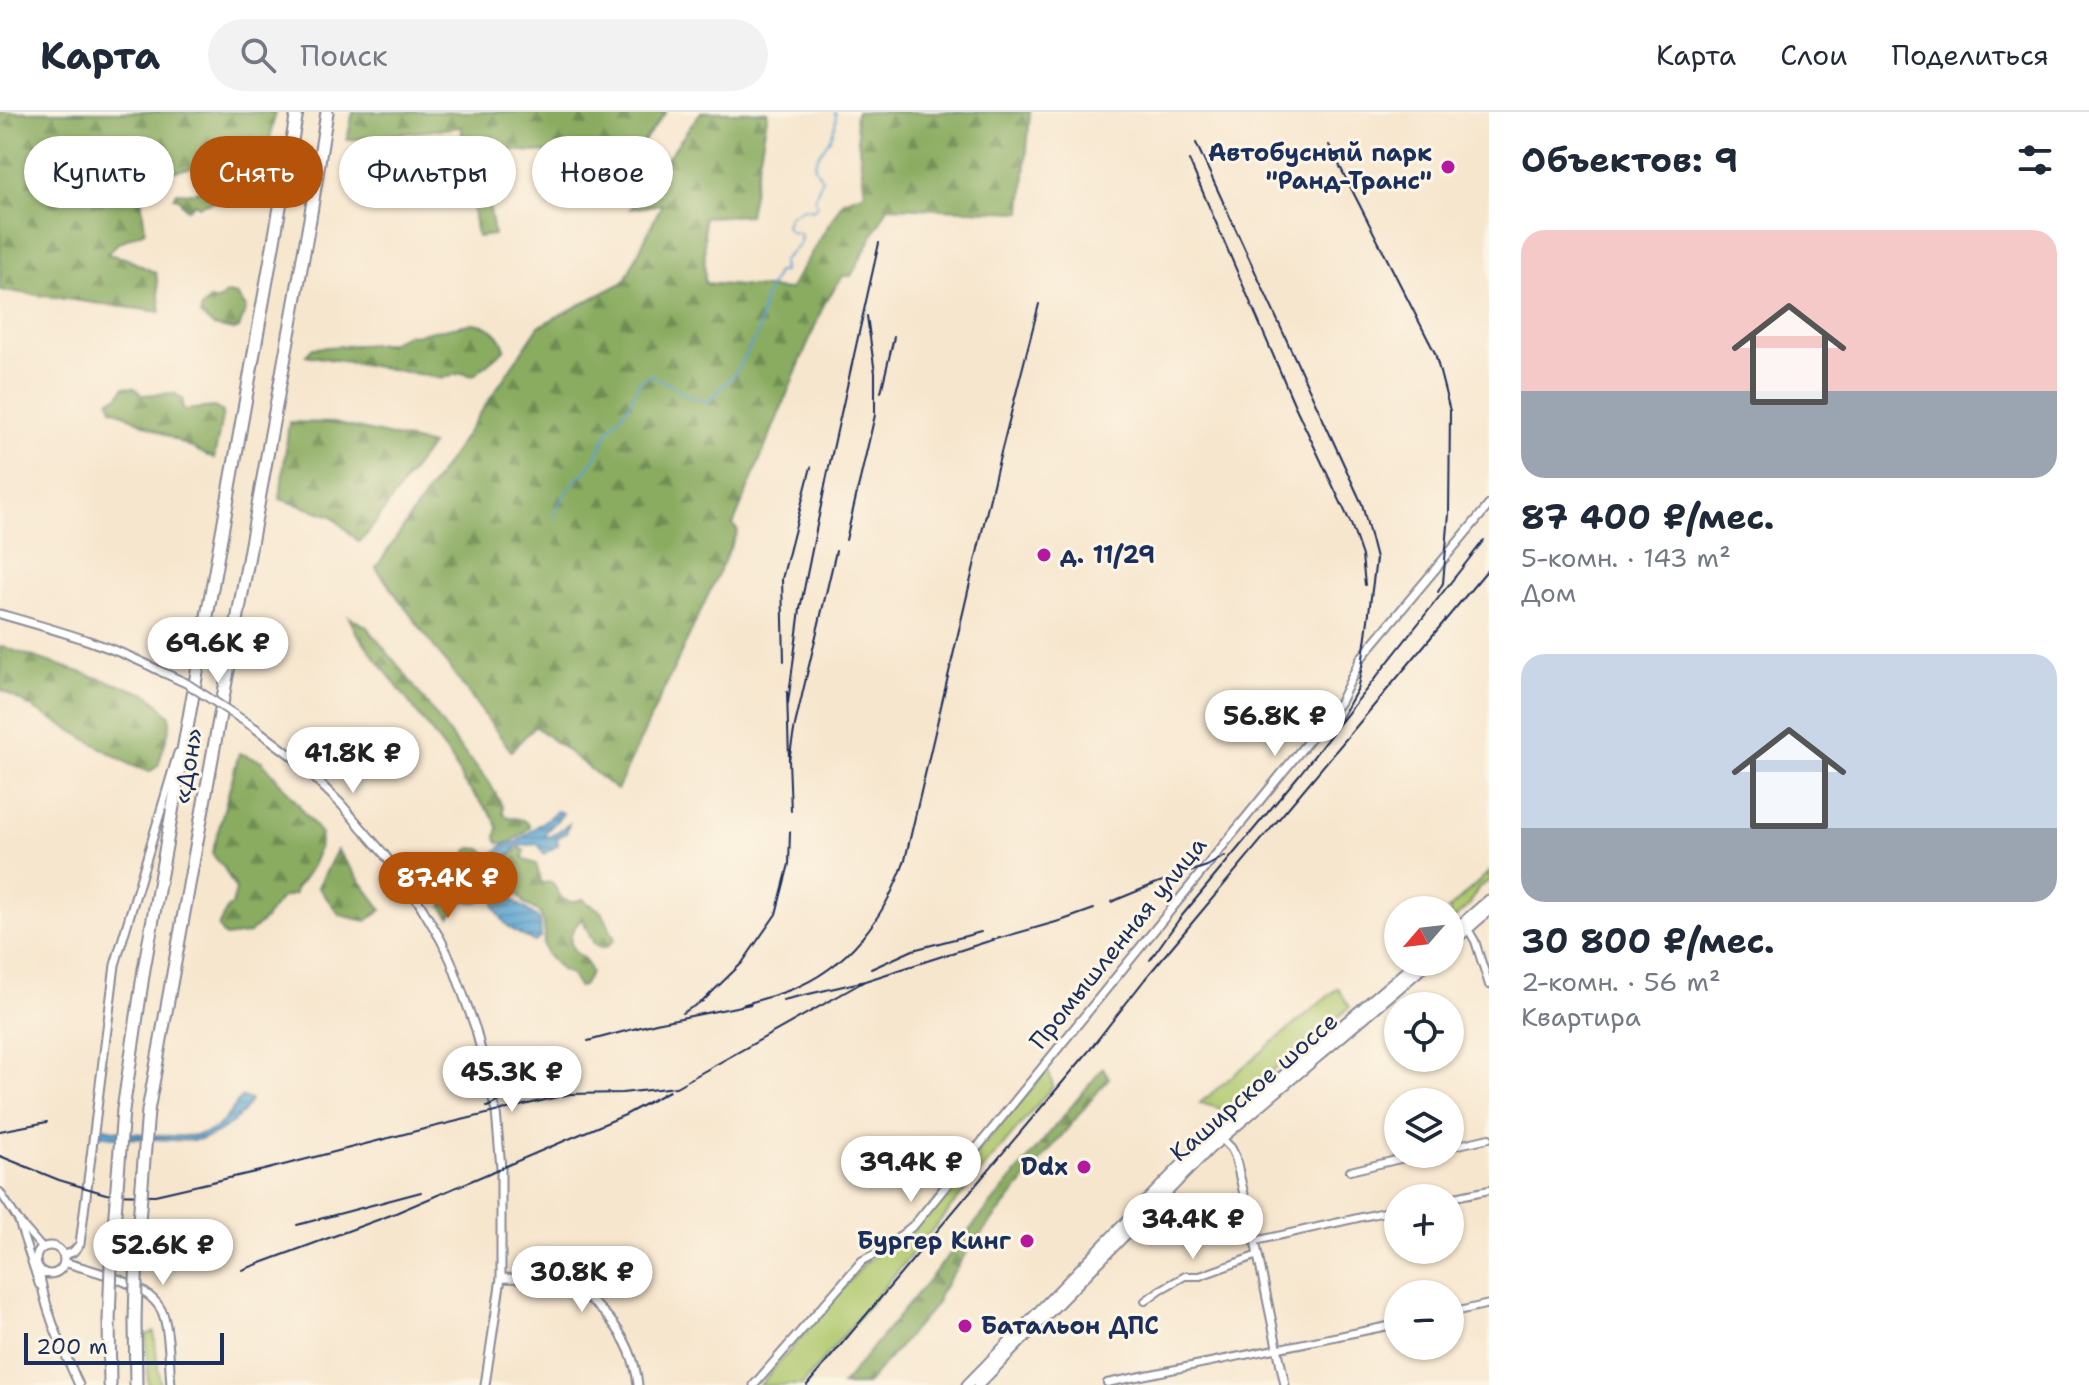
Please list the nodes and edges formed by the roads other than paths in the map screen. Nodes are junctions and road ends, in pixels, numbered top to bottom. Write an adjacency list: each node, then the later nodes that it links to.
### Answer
1 (297, 112): 5 (highway, «Дон»)
2 (327, 112): 39 (highway, «Дон», bridge)
3 (1489, 505): 43 (street, Промышленная улица)
4 (0, 614): 29 (street, bridge)
5 (191, 708): 27 (street); 38 (highway, «Дон», bridge)
6 (1489, 900): 8 (main road)
7 (1489, 910): 9 (main road)
8 (1464, 922)
9 (1468, 929): 10 (main road); 13 (street)
10 (1464, 932)
11 (1401, 976): 14 (main road, Каширское шоссе)
12 (1412, 976): 14 (main road, Каширское шоссе)
13 (1489, 985)
14 (1218, 1135): 24 (street); 44 (main road, Каширское шоссе); 45 (main road, Каширское шоссе)
15 (1489, 1138): 16 (street)
16 (1464, 1144)
17 (1384, 1163): 18 (street)
18 (1350, 1171)
19 (1489, 1190): 21 (street)
20 (0, 1192): 23 (street)
21 (1464, 1195)
22 (1384, 1212): 24 (street)
23 (18, 1220): 25 (street); 30 (street)
24 (1255, 1241): 26 (street)
25 (42, 1248): 27 (street); 28 (street)
26 (1258, 1255): 31 (street); 35 (street)
27 (64, 1258): 28 (street); 40 (street)
28 (39, 1269): 30 (street)
29 (501, 1278): 41 (street); 42 (street)
30 (42, 1293): 37 (street)
31 (1145, 1301)
32 (1489, 1304): 33 (street)
33 (1464, 1310)
34 (1384, 1327): 35 (street)
35 (1276, 1350): 36 (street); 46 (street)
36 (1107, 1383)
37 (79, 1385)
38 (110, 1385)
39 (136, 1385)
40 (171, 1385)
41 (485, 1385)
42 (638, 1385)
43 (754, 1385)
44 (967, 1385)
45 (978, 1385)
46 (1285, 1385)

